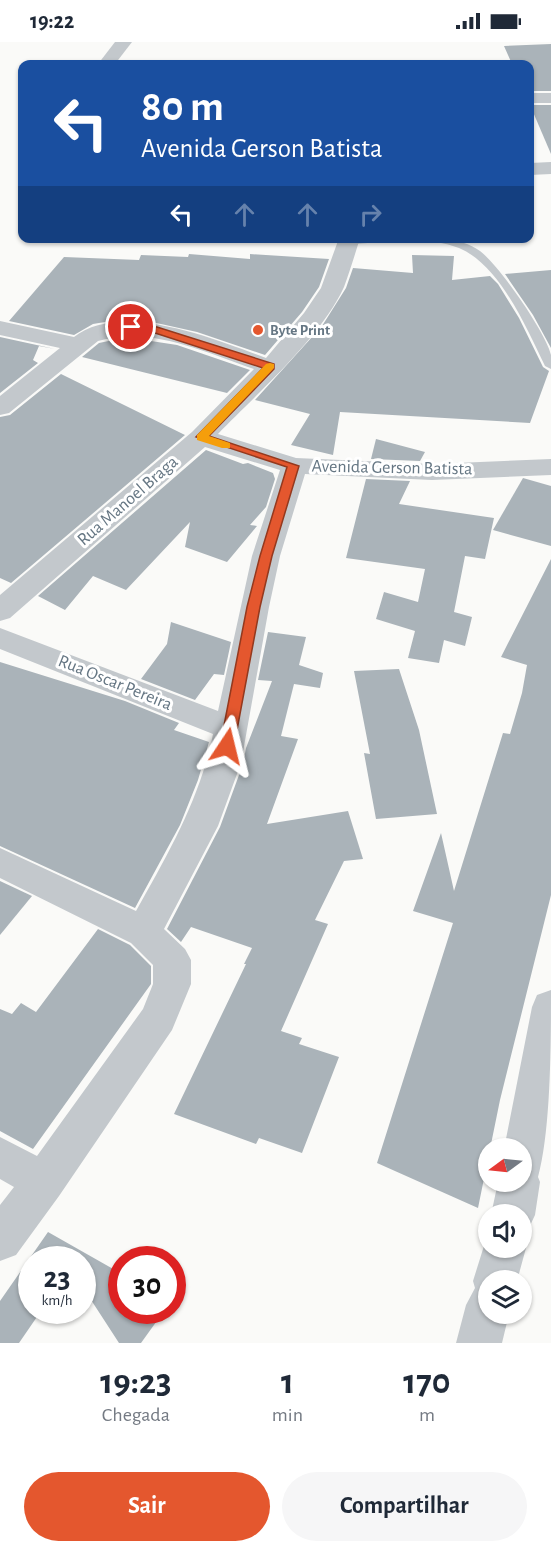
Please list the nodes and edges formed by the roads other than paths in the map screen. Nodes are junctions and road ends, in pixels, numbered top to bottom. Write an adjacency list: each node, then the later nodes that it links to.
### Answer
1 (124, 42): 2 (street); 3 (street)
2 (137, 42)
3 (109, 60)
4 (534, 98): 5 (street)
5 (551, 98)
6 (551, 168): 7 (street)
7 (534, 169)
8 (349, 243): 12 (street, Rua Manoel Braga)
9 (443, 243): 13 (lane)
10 (0, 328): 11 (street)
11 (79, 345): 12 (street); 14 (street)
12 (270, 366): 15 (street, Rua Manoel Braga)
13 (551, 366)
14 (0, 408)
15 (201, 437): 16 (street, Avenida Gerson Batista); 18 (street, Rua Manoel Braga)
16 (294, 466): 17 (street, Avenida Gerson Batista); 20 (street)
17 (551, 467)
18 (0, 610)
19 (0, 638): 20 (street, Rua Oscar Pereira)
20 (230, 728): 22 (street)
21 (0, 862): 22 (street)
22 (154, 941): 26 (street)
23 (551, 1007): 24 (street)
24 (527, 1138)
25 (0, 1157): 26 (street)
26 (44, 1182): 27 (street)
27 (0, 1240)
28 (484, 1324): 29 (street)
29 (479, 1343)

